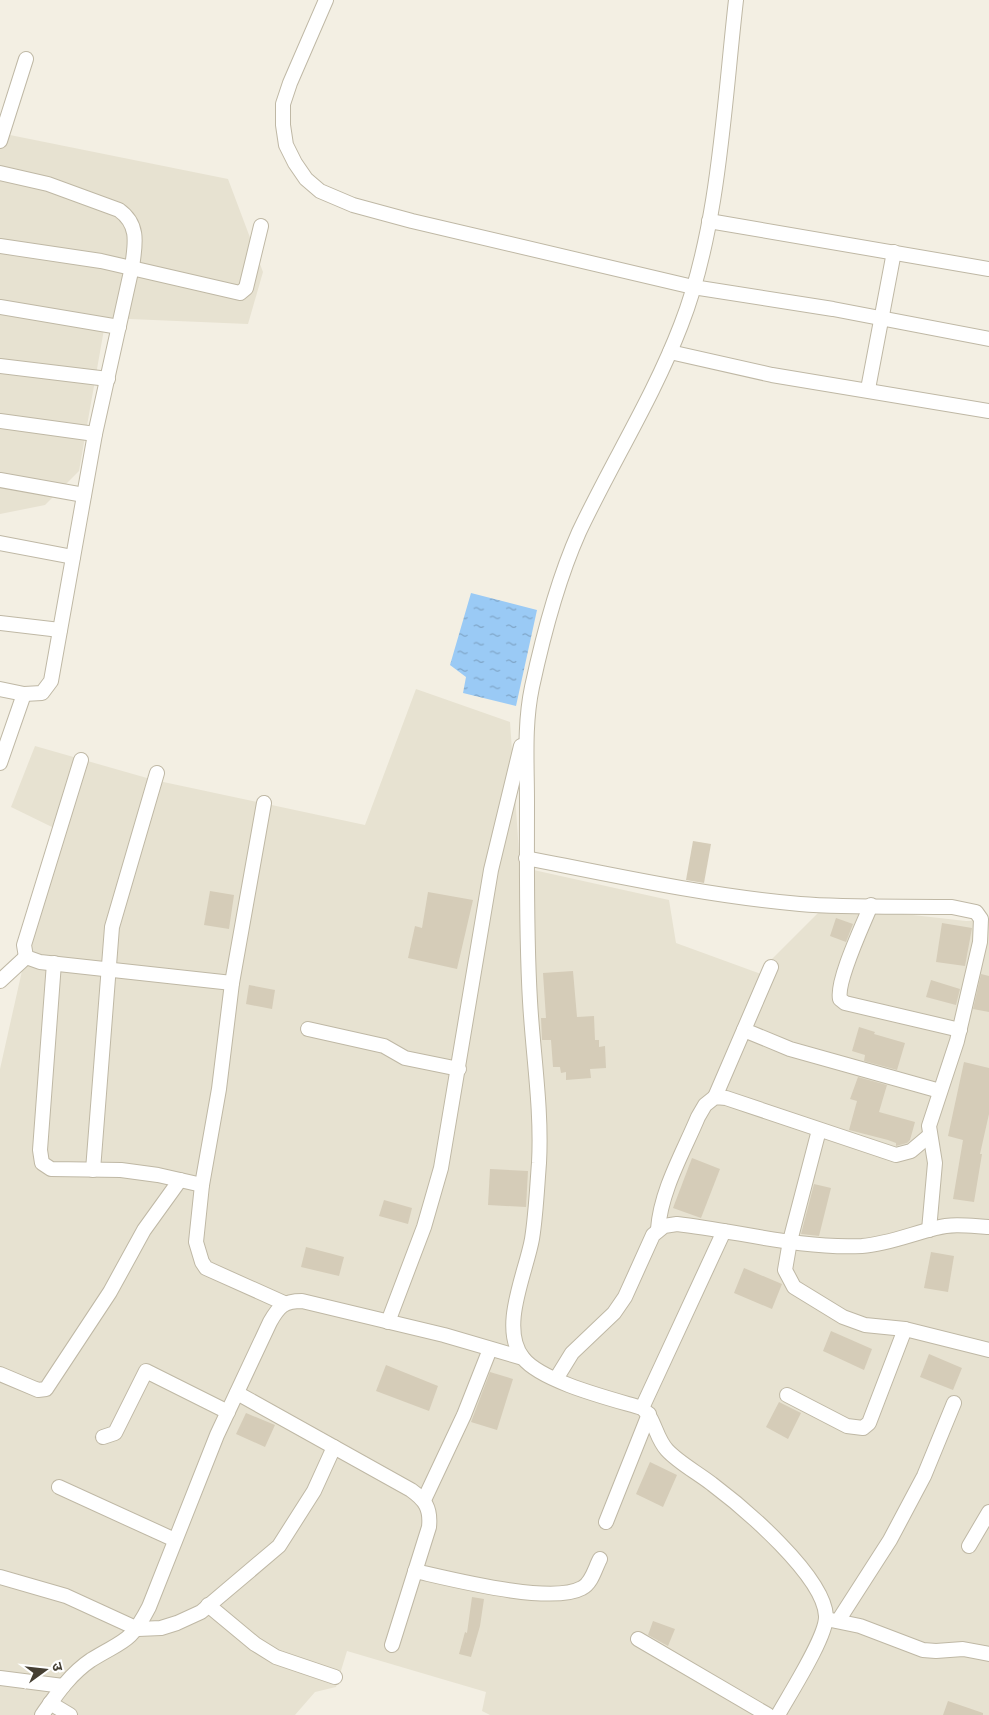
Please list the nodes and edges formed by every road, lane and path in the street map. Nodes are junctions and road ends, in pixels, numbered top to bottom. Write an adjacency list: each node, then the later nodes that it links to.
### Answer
1 (326, 0): 12 (street)
2 (736, 0): 6 (street)
3 (26, 59): 4 (street)
4 (0, 141)
5 (0, 173): 10 (street)
6 (709, 221): 9 (street); 12 (street)
7 (261, 226): 10 (street)
8 (0, 246): 10 (street)
9 (894, 252): 11 (street); 14 (street)
10 (132, 267): 15 (street)
11 (989, 270)
12 (694, 287): 14 (street); 17 (street)
13 (0, 307): 15 (street)
14 (883, 318): 16 (street); 20 (street)
15 (119, 327): 19 (street)
16 (989, 338)
17 (670, 352): 20 (street); 32 (street)
18 (0, 366): 19 (street)
19 (108, 379): 23 (street)
20 (868, 389): 21 (street)
21 (989, 411)
22 (0, 420): 23 (street)
23 (95, 434): 25 (street)
24 (0, 480): 25 (street)
25 (84, 495): 27 (street)
26 (0, 543): 27 (street)
27 (73, 557): 29 (street)
28 (0, 623): 29 (street)
29 (60, 630): 31 (street)
30 (0, 689): 31 (street)
31 (24, 694): 34 (street)
32 (526, 728): 37 (street); 49 (street)
33 (81, 760): 40 (street)
34 (0, 763)
35 (158, 773): 43 (street)
36 (264, 803): 45 (street)
37 (526, 858): 38 (street); 67 (street)
38 (871, 905): 39 (street); 48 (street)
39 (986, 929): 48 (street)
40 (26, 957): 41 (street); 44 (street)
41 (54, 963): 43 (street); 54 (street)
42 (771, 967): 47 (street)
43 (108, 969): 45 (street); 54 (street)
44 (0, 982)
45 (232, 983): 56 (street)
46 (308, 1029): 49 (street)
47 (744, 1030): 50 (street); 51 (street)
48 (960, 1030): 50 (street)
49 (459, 1068): 63 (street)
50 (940, 1091): 53 (street)
51 (715, 1097): 52 (street); 58 (street)
52 (819, 1130): 53 (street); 61 (street)
53 (930, 1136): 59 (street)
54 (93, 1170): 55 (street)
55 (180, 1180): 56 (street); 68 (street)
56 (202, 1185): 62 (street)
57 (989, 1227): 59 (street)
58 (658, 1229): 60 (street); 69 (street)
59 (929, 1230): 61 (street)
60 (724, 1231): 61 (street); 73 (street)
61 (790, 1241): 64 (street)
62 (284, 1303): 63 (street); 70 (street)
63 (388, 1322): 65 (street)
64 (905, 1329): 66 (street); 71 (street)
65 (490, 1348): 67 (street); 78 (street)
66 (989, 1350)
67 (523, 1358): 69 (street)
68 (0, 1374)
69 (556, 1378): 73 (street)
70 (237, 1393): 74 (street); 76 (street)
71 (787, 1395)
72 (954, 1403): 87 (street)
73 (646, 1411): 80 (street); 87 (street)
74 (228, 1412): 75 (street); 81 (street)
75 (103, 1437)
76 (334, 1447): 78 (street); 86 (street)
77 (59, 1487): 81 (street)
78 (424, 1500): 84 (street)
79 (989, 1512): 82 (street)
80 (606, 1522)
81 (175, 1540): 88 (street)
82 (969, 1546)
83 (600, 1559): 84 (street)
84 (415, 1571): 90 (street)
85 (0, 1577): 88 (street)
86 (208, 1606): 88 (street); 92 (street)
87 (832, 1620): 91 (street); 98 (street)
88 (138, 1629): 94 (street)
89 (638, 1640): 97 (street)
90 (392, 1645)
91 (989, 1654)
92 (335, 1677)
93 (0, 1678): 94 (street)
94 (63, 1686): 95 (street)
95 (46, 1709): 96 (street)
96 (70, 1715)
97 (768, 1715)
98 (778, 1715)

